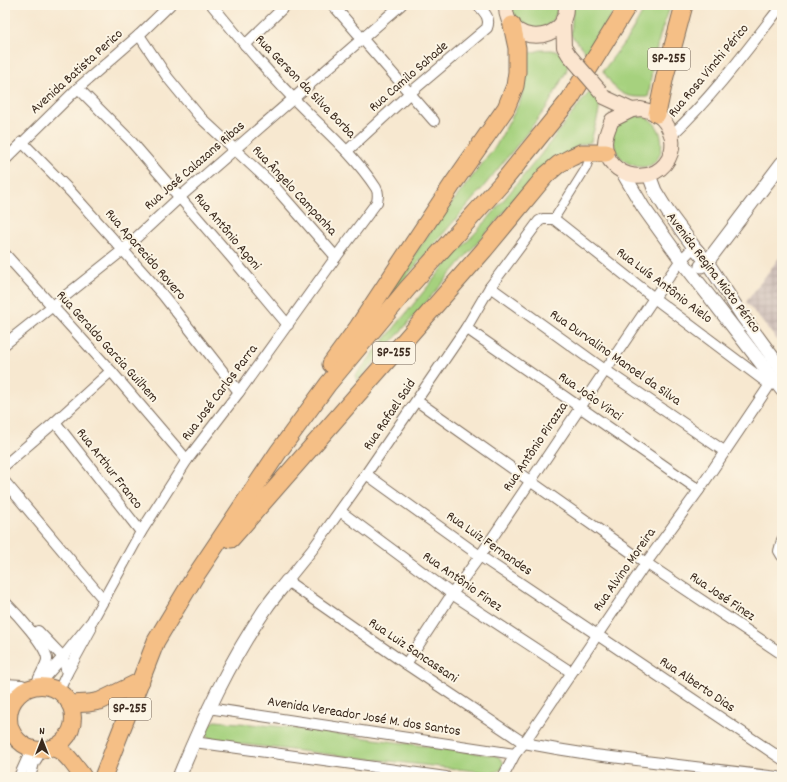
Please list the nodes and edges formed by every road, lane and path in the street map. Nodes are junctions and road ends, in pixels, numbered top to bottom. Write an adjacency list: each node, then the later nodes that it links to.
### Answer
1 (170, 5): 15 (street, Avenida Batista Perico)
2 (212, 5): 18 (street, Rua Gerson da Silva Borba)
3 (286, 5): 18 (street)
4 (333, 5): 17 (street)
5 (400, 5): 17 (street, Rua José Calazans Ribas)
6 (478, 5): 21 (street, Rua Camilo Sahade)
7 (496, 5): 14 (main road)
8 (506, 5): 14 (main road)
9 (566, 5): 13 (main road)
10 (628, 5): 62 (highway, SP-255)
11 (684, 5): 25 (highway, SP-255)
12 (782, 5): 28 (street, Rua Rosa Vinchi Périco)
13 (563, 19): 16 (main road); 19 (main road)
14 (512, 25): 16 (main road); 62 (highway, SP-255)
15 (139, 35): 20 (street, Avenida Batista Perico); 30 (street, Rua Ângelo Campanha)
16 (542, 36): 19 (main road)
17 (362, 38): 21 (street); 23 (street, Rua José Calazans Ribas)
18 (245, 45): 23 (street, Rua Gerson da Silva Borba)
19 (566, 51): 22 (main road, bridge)
20 (78, 88): 29 (street, Avenida Batista Perico); 38 (street, Rua Antônio Agoni)
21 (410, 93): 27 (street); 31 (street, Rua Camilo Sahade)
22 (603, 95): 24 (main road); 26 (main road)
23 (294, 98): 30 (street, Rua José Calazans Ribas); 31 (street, Rua Gerson da Silva Borba)
24 (632, 110): 25 (main road); 26 (main road)
25 (657, 114): 28 (main road)
26 (612, 120): 32 (main road)
27 (434, 121)
28 (672, 135): 36 (main road)
29 (22, 142): 33 (street, Avenida Batista Perico); 41 (street, Rua Aparecido Rovero)
30 (236, 149): 38 (street, Rua José Calazans Ribas); 43 (street, Rua Ângelo Campanha)
31 (347, 151): 37 (street, Rua Gerson da Silva Borba)
32 (599, 152): 35 (main road); 39 (street); 76 (highway, SP-255)
33 (5, 160)
34 (782, 162): 45 (street)
35 (623, 173): 36 (main road); 44 (street, Avenida Regina Mioto Périco)
36 (649, 175): 40 (street, Avenida Regina Mioto Périco)
37 (376, 189): 43 (street, Rua José Carlos Parra)
38 (180, 197): 41 (street, Rua José Calazans Ribas); 52 (street, Rua Antônio Agoni)
39 (554, 219): 47 (street, Rua Rafael Said); 48 (street, Rua Luís Antônio Aielo)
40 (694, 247): 44 (street, Rua Antônio Pirazza); 45 (street, Avenida Regina Mioto Périco)
41 (123, 250): 49 (street, Rua José Calazans Ribas); 58 (street, Rua Aparecido Rovero)
42 (5, 254): 49 (street, Rua Geraldo Garcia Guilhem)
43 (336, 256): 52 (street, Rua José Carlos Parra)
44 (681, 260): 46 (street, Avenida Regina Mioto Périco); 48 (street, Rua Antônio Pirazza)
45 (707, 262): 46 (street); 50 (street, Avenida Regina Mioto Périco)
46 (692, 272): 51 (street, Avenida Regina Mioto Périco)
47 (490, 286): 53 (street, Rua Rafael Said); 55 (street, Rua Durvalino Manoel da Silva)
48 (654, 298): 55 (street, Rua Antônio Pirazza); 57 (street, Rua Luís Antônio Aielo)
49 (52, 306): 54 (street, Rua José Calazans Ribas); 56 (street, Rua Geraldo Garcia Guilhem)
50 (737, 308): 51 (street); 57 (street, Avenida Regina Mioto Périco)
51 (726, 317): 57 (street, Avenida Regina Mioto Périco)
52 (288, 325): 58 (street, Rua José Carlos Parra)
53 (466, 328): 59 (street, Rua Rafael Said); 60 (street, Rua João Vinci)
54 (5, 344)
55 (605, 370): 60 (street, Rua Antônio Pirazza); 63 (street, Rua Durvalino Manoel da Silva)
56 (111, 371): 61 (street); 64 (street, Rua Geraldo Garcia Guilhem)
57 (778, 379): 63 (street, Rua Alvino Moreira)
58 (239, 392): 64 (street, Rua José Carlos Parra)
59 (416, 401): 66 (street, Rua Rafael Said); 67 (street, Rua José Finez)
60 (580, 407): 67 (street, Rua Antônio Pirazza); 69 (street, Rua João Vinci)
61 (55, 422): 65 (street); 71 (street, Rua Arthur Franco)
62 (279, 451): 76 (highway, SP-255)
63 (724, 451): 69 (street, Rua Alvino Moreira)
64 (187, 460): 71 (street, Rua José Carlos Parra)
65 (5, 465)
66 (366, 474): 70 (street, Rua Rafael Said); 73 (street, Rua Luiz Fernandes)
67 (530, 481): 73 (street, Rua Antônio Pirazza); 75 (street, Rua José Finez)
68 (5, 482): 79 (street)
69 (699, 490): 75 (street, Rua Alvino Moreira)
70 (340, 511): 77 (street, Rua Rafael Said); 78 (street, Rua Antônio Finez)
71 (141, 532): 79 (street, Rua José Carlos Parra)
72 (782, 540): 74 (street)
73 (480, 556): 78 (street, Rua Antônio Pirazza); 83 (street, Rua Luiz Fernandes)
74 (782, 556)
75 (646, 563): 83 (street, Rua Alvino Moreira); 84 (street, Rua José Finez)
76 (194, 578): 89 (highway, SP-255)
77 (287, 581): 86 (street, Rua Luiz Sancassani); 94 (street)
78 (452, 594): 86 (street, Rua Antônio Pirazza); 87 (street, Rua Antônio Finez)
79 (104, 600): 82 (street, Rua José Carlos Parra)
80 (5, 602): 81 (street)
81 (12, 609): 85 (street); 91 (street)
82 (92, 621): 85 (street, Rua José Carlos Parra); 88 (street, Rua José Carlos Parra)
83 (597, 635): 87 (street, Rua Alvino Moreira); 101 (street, Rua Alberto Dias)
84 (782, 654)
85 (63, 657): 88 (street); 91 (street, Rua José Carlos Parra)
86 (406, 664): 98 (street, Rua Luiz Sancassani)
87 (571, 672): 98 (street, Rua Alvino Moreira)
88 (67, 673): 92 (street, Rua José Carlos Parra)
89 (141, 681): 93 (highway); 105 (highway, SP-255)
90 (5, 684): 91 (street)
91 (25, 690): 92 (main road); 95 (main road)
92 (59, 691): 93 (main road)
93 (70, 704): 99 (main road)
94 (208, 708): 97 (street); 100 (street, Avenida Vereador José M. dos Santos)
95 (7, 718): 96 (main road)
96 (10, 737): 99 (main road)
97 (194, 742): 106 (street); 107 (street)
98 (524, 742): 100 (street, Rua Alvino Moreira); 109 (street)
99 (42, 748): 102 (street); 103 (street); 104 (highway)
100 (514, 754): 108 (street, Rua Alvino Moreira)
101 (782, 759)
102 (19, 777)
103 (30, 777)
104 (82, 777)
105 (103, 777)
106 (178, 777)
107 (446, 777)
108 (503, 777)
109 (778, 777)

